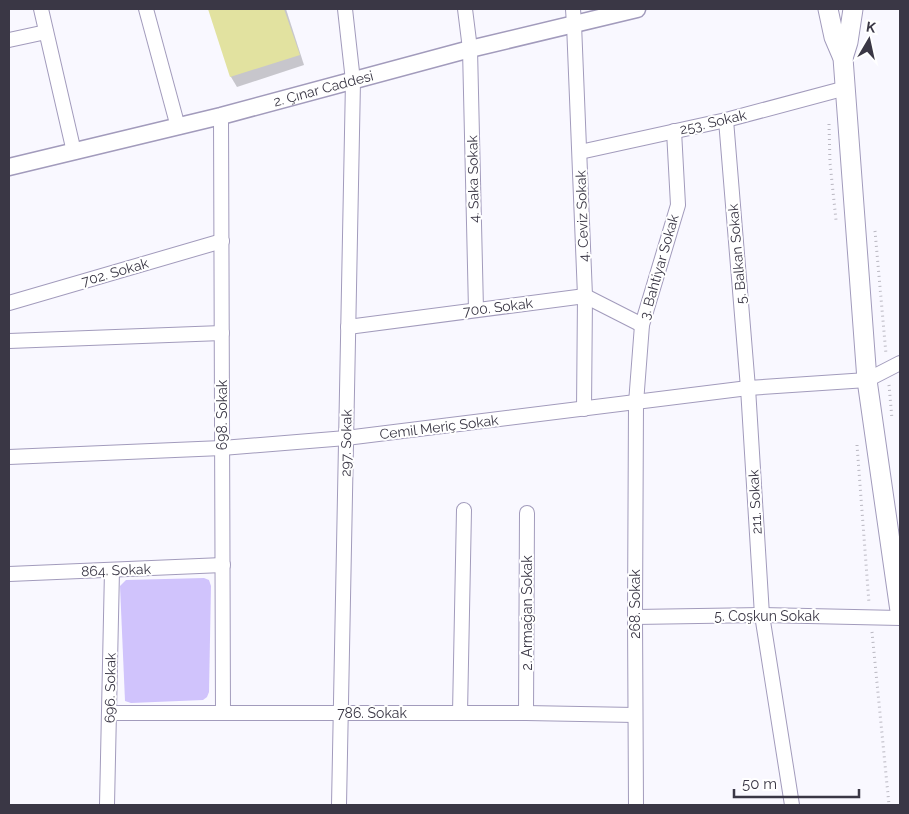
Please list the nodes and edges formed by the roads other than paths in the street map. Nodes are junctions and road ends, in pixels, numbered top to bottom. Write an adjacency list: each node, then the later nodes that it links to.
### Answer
1 (41, 9): 9 (street)
2 (146, 9): 17 (street)
3 (345, 9): 13 (street, 297. Sokak)
4 (465, 9): 11 (street, 4. Saka Sokak)
5 (633, 9): 8 (street, 2. Çınar Caddesi)
6 (828, 9): 12 (main road)
7 (853, 9): 12 (main road)
8 (574, 16): 11 (street, 2. Çınar Caddesi); 20 (street, 4. Ceviz Sokak)
9 (46, 32): 10 (street); 19 (street)
10 (9, 40)
11 (470, 49): 13 (street, 2. Çınar Caddesi); 25 (street, 4. Saka Sokak)
12 (843, 58): 14 (main road)
13 (353, 81): 15 (street, 2. Çınar Caddesi); 27 (street, 297. Sokak)
14 (846, 88): 16 (street, 253. Sokak); 31 (main road)
15 (221, 116): 17 (street, 2. Çınar Caddesi); 22 (street, 698. Sokak)
16 (726, 120): 18 (street, 253. Sokak); 32 (street, 5. Balkan Sokak)
17 (178, 127): 19 (street, 2. Çınar Caddesi)
18 (674, 131): 20 (street, 253. Sokak); 26 (street, 3. Bahtiyar Sokak)
19 (74, 152): 21 (street, 2. Çınar Caddesi)
20 (580, 152): 23 (street, 4. Ceviz Sokak)
21 (9, 167)
22 (222, 241): 24 (street, 702. Sokak); 28 (street, 698. Sokak)
23 (585, 296): 25 (street, 700. Sokak); 26 (street); 34 (street, 4. Ceviz Sokak)
24 (9, 303)
25 (476, 310): 27 (street, 700. Sokak)
26 (642, 325): 33 (street, 3. Bahtiyar Sokak)
27 (348, 327): 35 (street, 297. Sokak)
28 (222, 333): 29 (street); 36 (street, 698. Sokak)
29 (9, 341)
30 (894, 366): 31 (street)
31 (867, 380): 32 (street, Cemil Meriç Sokak); 43 (main road)
32 (748, 388): 33 (street, Cemil Meriç Sokak); 44 (street, 211. Sokak)
33 (636, 403): 34 (street, Cemil Meriç Sokak); 45 (street, 268. Sokak)
34 (584, 409): 35 (street, Cemil Meriç Sokak)
35 (346, 438): 36 (street, Cemil Meriç Sokak); 49 (street, 297. Sokak)
36 (222, 448): 37 (street, Cemil Meriç Sokak); 40 (street, 698. Sokak)
37 (9, 458)
38 (464, 510): 50 (street)
39 (527, 513): 51 (street, 2. Armağan Sokak)
40 (223, 565): 41 (street, 864. Sokak); 48 (street, 698. Sokak)
41 (112, 570): 42 (street, 864. Sokak); 47 (street, 696. Sokak)
42 (9, 574)
43 (900, 611)
44 (762, 615): 45 (street, 5. Coşkun Sokak); 46 (street, 5. Coşkun Sokak); 56 (street, 211. Sokak)
45 (635, 616): 52 (street, 268. Sokak)
46 (900, 618)
47 (109, 713): 48 (street, 786. Sokak); 53 (street, 696. Sokak)
48 (223, 713): 49 (street, 786. Sokak)
49 (341, 713): 50 (street, 786. Sokak); 54 (street, 297. Sokak)
50 (460, 713): 51 (street, 786. Sokak)
51 (526, 713): 52 (street, 786. Sokak)
52 (635, 715): 55 (street, 268. Sokak)
53 (107, 805)
54 (339, 805)
55 (636, 805)
56 (792, 805)

